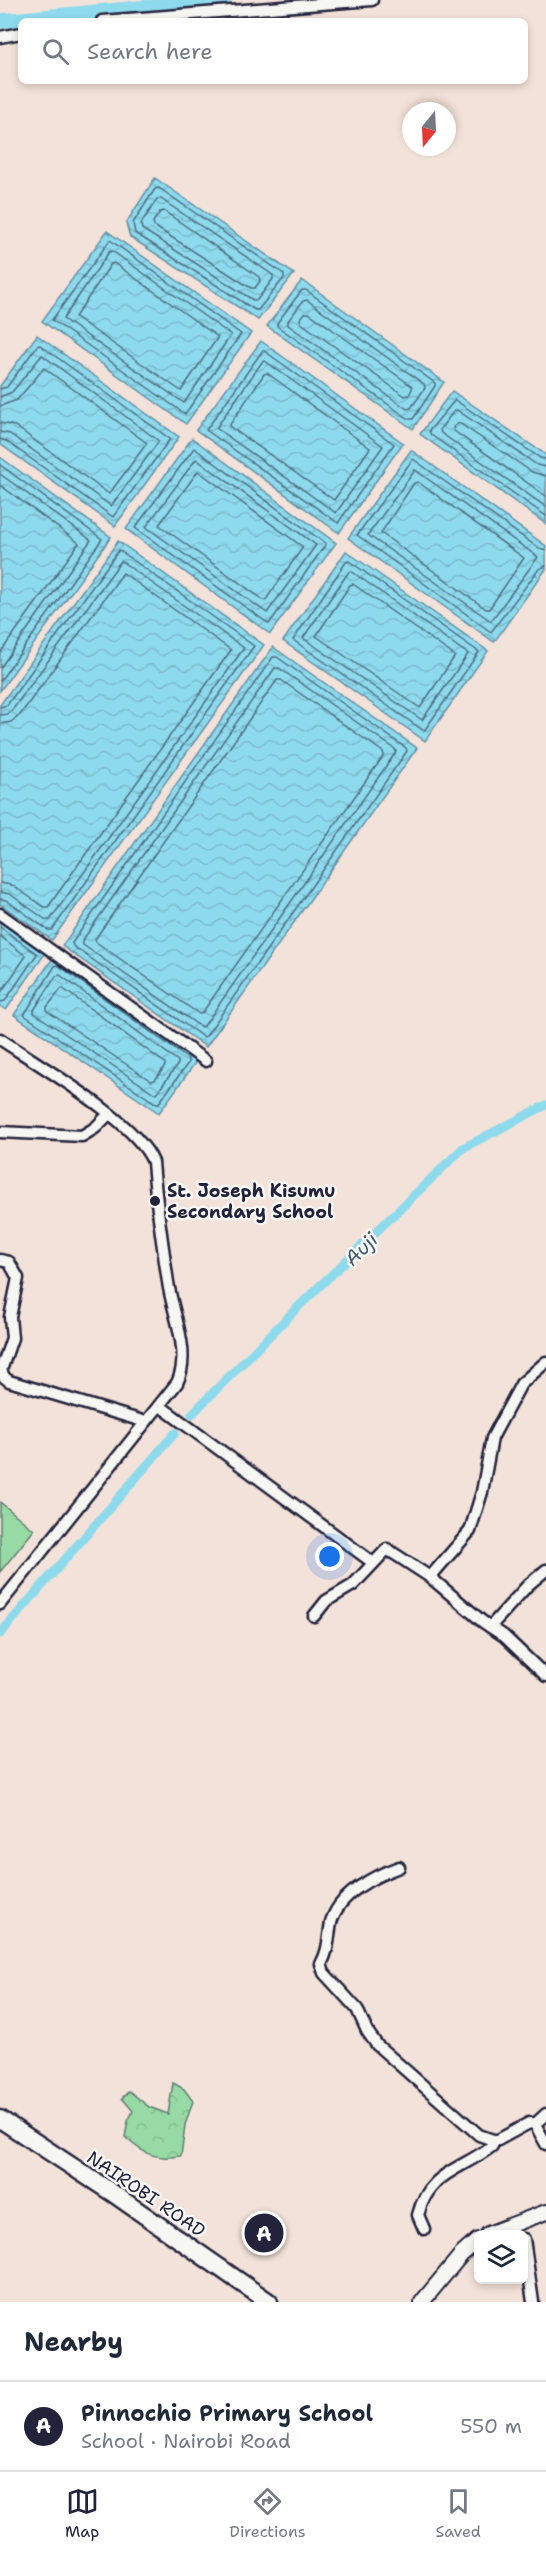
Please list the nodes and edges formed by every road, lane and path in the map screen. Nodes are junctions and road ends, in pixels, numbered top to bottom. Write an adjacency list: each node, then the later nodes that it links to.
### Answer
1 (372, 0): 2 (street)
2 (141, 18)
3 (18, 34): 4 (street)
4 (0, 37)
5 (0, 914): 7 (street)
6 (0, 1039): 8 (street)
7 (206, 1061)
8 (109, 1114): 9 (street); 12 (street)
9 (0, 1132)
10 (0, 1260): 13 (street)
11 (546, 1362): 16 (street)
12 (160, 1406): 13 (street); 14 (street)
13 (146, 1422): 17 (street)
14 (372, 1562): 16 (street); 18 (street)
15 (546, 1570): 19 (street)
16 (429, 1577): 19 (street)
17 (0, 1604)
18 (314, 1616)
19 (490, 1627): 20 (street)
20 (546, 1676)
21 (399, 1867): 25 (street)
22 (546, 2114): 24 (street)
23 (0, 2121): 32 (highway, NAIROBI ROAD); 33 (highway, NAIROBI ROAD)
24 (535, 2124): 25 (street); 26 (street)
25 (494, 2140): 29 (street)
26 (546, 2144)
27 (546, 2212): 28 (main road)
28 (522, 2228)
29 (423, 2229)
30 (474, 2244): 34 (main road)
31 (528, 2267): 35 (street)
32 (264, 2302)
33 (269, 2302)
34 (422, 2302)
35 (533, 2302)

